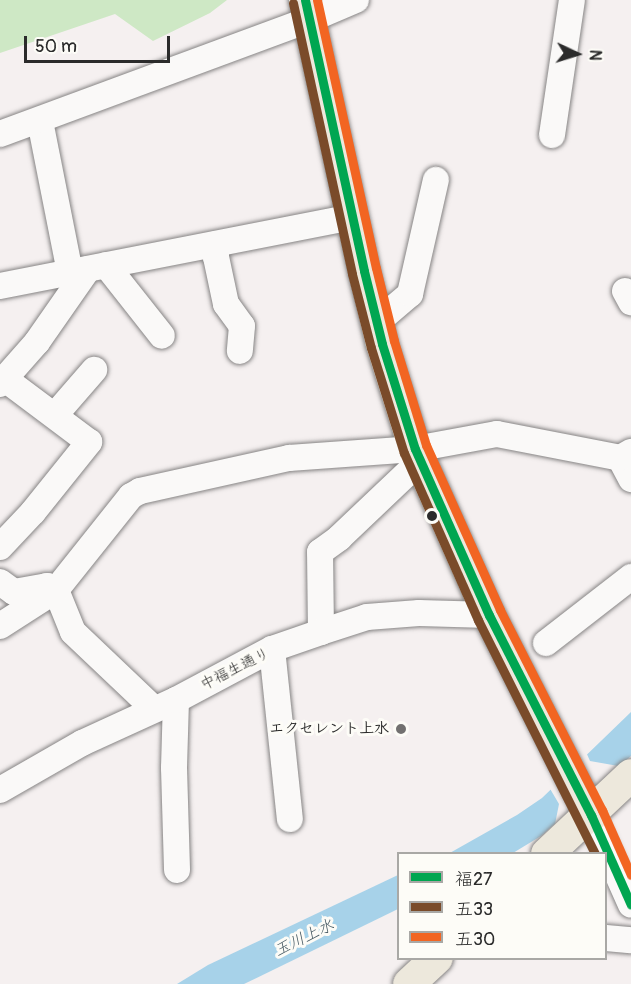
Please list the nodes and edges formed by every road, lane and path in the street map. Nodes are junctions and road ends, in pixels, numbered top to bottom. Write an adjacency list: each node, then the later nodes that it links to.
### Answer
1 (356, 0): 3 (street)
2 (572, 0): 6 (street)
3 (307, 10): 4 (street); 8 (main road)
4 (40, 121): 5 (street); 10 (street)
5 (0, 134)
6 (552, 135)
7 (436, 180): 12 (street)
8 (352, 217): 9 (street); 12 (main road)
9 (216, 244): 10 (street); 14 (street)
10 (88, 269): 11 (street); 13 (street); 16 (street)
11 (0, 286)
12 (376, 323): 18 (main road)
13 (162, 336)
14 (240, 351)
15 (94, 370): 17 (street)
16 (3, 382): 17 (street)
17 (55, 415): 20 (street)
18 (417, 455): 19 (street); 23 (street); 24 (main road); 26 (street)
19 (627, 463)
20 (0, 547)
21 (631, 577): 27 (street)
22 (0, 582): 23 (street)
23 (56, 590): 25 (street); 29 (street)
24 (489, 615): 26 (street, 中福生通り); 32 (main road)
25 (0, 626)
26 (321, 632): 28 (street, 中福生通り)
27 (546, 643)
28 (272, 649): 29 (street, 中福生通り); 33 (street)
29 (165, 705): 31 (street, 中福生通り); 35 (street)
30 (631, 775): 32 (main road)
31 (0, 790)
32 (589, 811): 34 (main road); 36 (street)
33 (290, 819)
34 (549, 852)
35 (177, 870)
36 (631, 905)
37 (607, 938): 38 (street)
38 (631, 940)
39 (435, 960): 40 (main road)
40 (409, 984)

